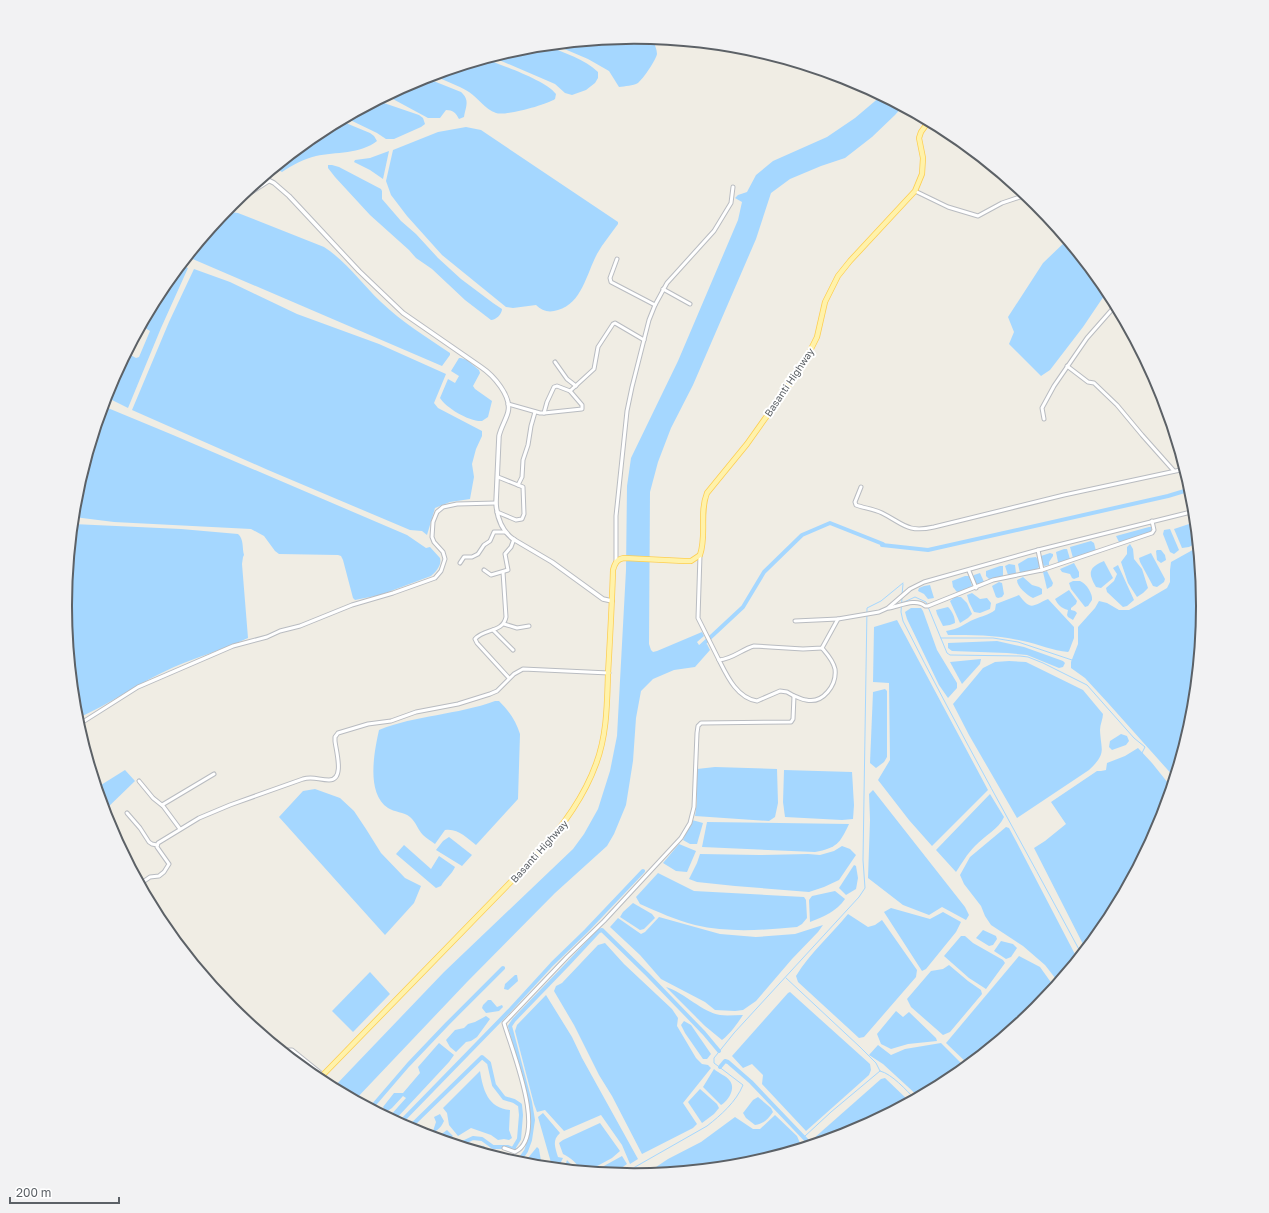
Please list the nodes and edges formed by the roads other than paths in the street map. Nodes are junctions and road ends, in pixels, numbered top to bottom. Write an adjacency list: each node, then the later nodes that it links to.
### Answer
1 (926, 126): 5 (main road, Basanti Highway)
2 (269, 181): 3 (street); 17 (street)
3 (263, 184)
4 (733, 187): 8 (street)
5 (915, 191): 6 (street); 33 (main road, Basanti Highway)
6 (1019, 197)
7 (617, 259): 10 (street)
8 (663, 289): 9 (street); 10 (street)
9 (690, 304)
10 (655, 305): 12 (street)
11 (1112, 309): 14 (street)
12 (644, 340): 15 (street); 34 (street)
13 (555, 362): 15 (street)
14 (1067, 366): 20 (street); 22 (street)
15 (576, 386): 16 (street)
16 (570, 391): 19 (street); 19 (street)
17 (508, 404): 18 (street); 23 (street)
18 (535, 412): 19 (street); 24 (street)
19 (544, 413)
20 (1044, 420)
21 (1180, 470): 22 (street)
22 (1174, 471): 25 (street)
23 (498, 477): 24 (street); 26 (street)
24 (518, 485): 27 (street)
25 (861, 487)
26 (496, 504): 27 (street); 54 (street)
27 (497, 512): 30 (street)
28 (1189, 512): 29 (street)
29 (1152, 521): 32 (street); 38 (street)
30 (505, 532): 31 (street); 35 (street)
31 (514, 539): 39 (street); 41 (street)
32 (1038, 550): 37 (street); 38 (street)
33 (700, 555): 34 (main road); 50 (street)
34 (616, 562): 41 (main road, Basanti Highway)
35 (460, 564)
36 (484, 570): 39 (street)
37 (969, 570): 40 (street); 42 (street)
38 (1042, 570): 40 (street)
39 (503, 572): 45 (street)
40 (976, 588): 42 (street)
41 (612, 601): 51 (main road, Basanti Highway)
42 (888, 608): 43 (street)
43 (838, 619): 44 (street); 48 (street)
44 (795, 621)
45 (504, 624): 46 (street); 47 (street)
46 (529, 626)
47 (493, 630): 49 (street); 52 (street)
48 (822, 648): 50 (street); 53 (street)
49 (513, 650)
50 (719, 660): 53 (street)
51 (608, 673): 52 (street); 64 (main road, Basanti Highway)
52 (510, 678): 59 (street)
53 (794, 696): 65 (street)
54 (84, 721)
55 (214, 774): 57 (street)
56 (139, 781): 57 (street)
57 (162, 805): 59 (street)
58 (127, 813): 60 (street)
59 (180, 829): 60 (street)
60 (157, 845): 61 (street)
61 (144, 881)
62 (288, 1050): 63 (street)
63 (320, 1073)
64 (323, 1075)
65 (504, 1148)

